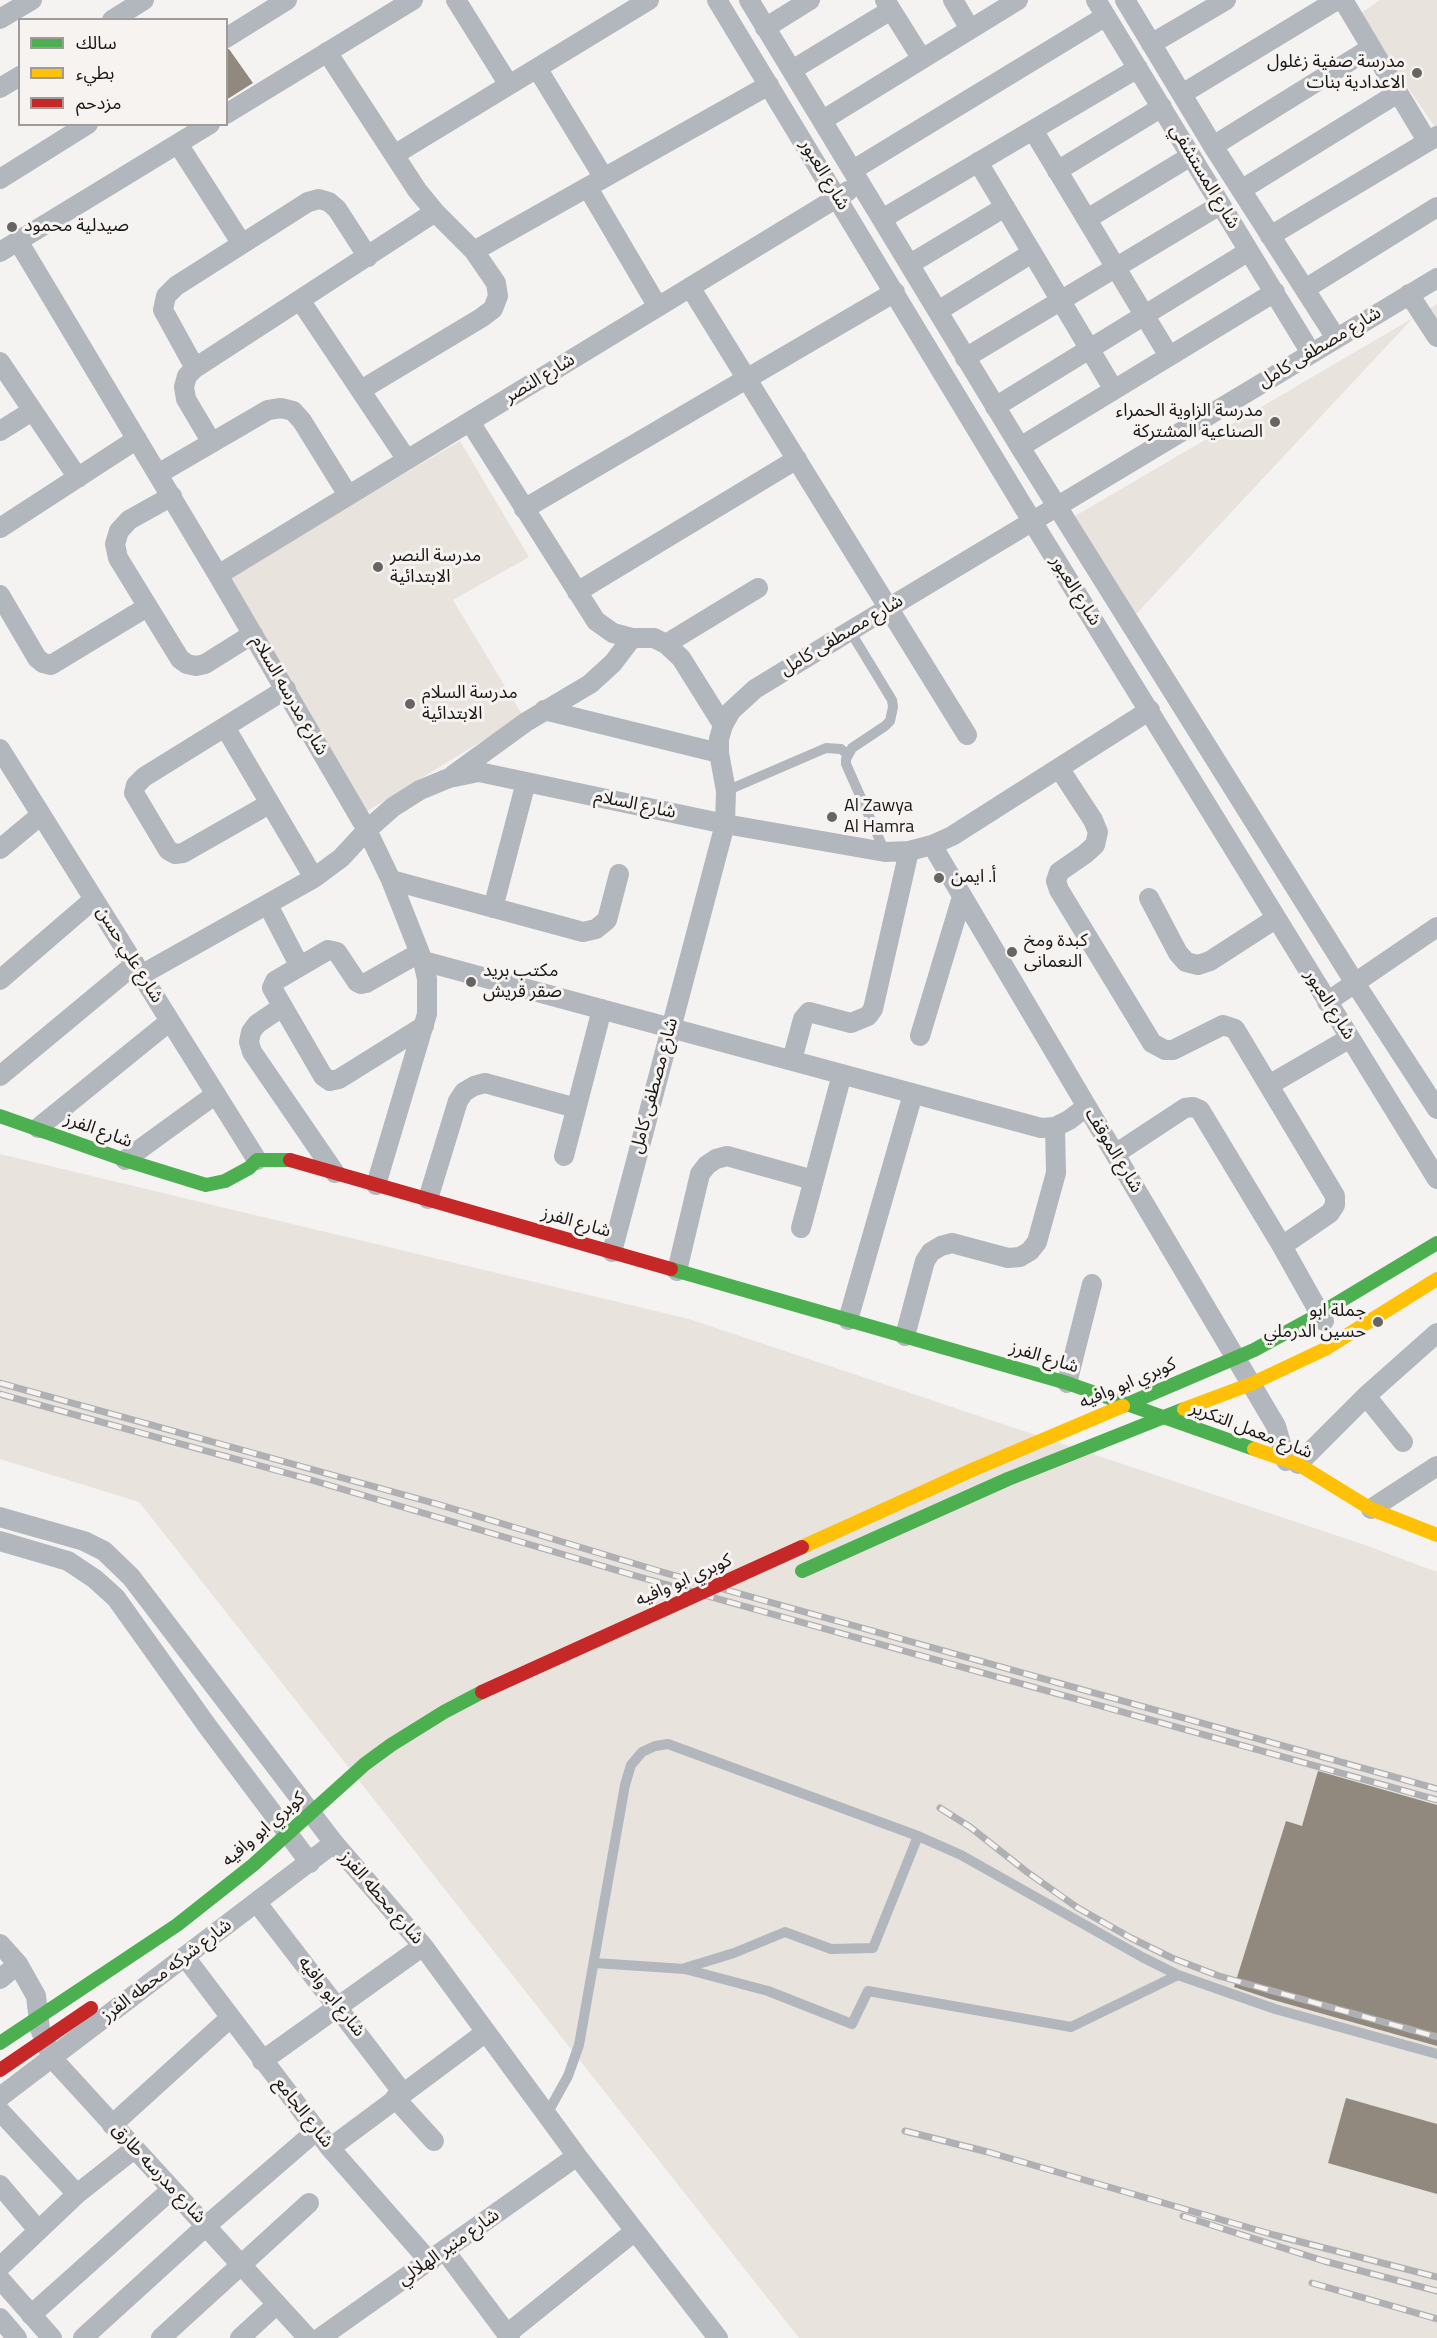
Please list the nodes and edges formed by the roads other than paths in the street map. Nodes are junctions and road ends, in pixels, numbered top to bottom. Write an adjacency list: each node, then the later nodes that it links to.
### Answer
1 (32, 0): 19 (street)
2 (144, 0): 18 (street)
3 (287, 0): 22 (street)
4 (413, 0): 25 (street)
5 (456, 0): 31 (street)
6 (649, 0): 27 (street)
7 (717, 0): 32 (street, شارع العبور)
8 (749, 0): 20 (street, شارع العبور)
9 (810, 0): 20 (street)
10 (953, 0): 21 (street)
11 (1018, 0): 21 (street)
12 (1125, 0): 23 (street, شارع المستشفي)
13 (1226, 0): 23 (street)
14 (1337, 0): 35 (street)
15 (1343, 0): 24 (street)
16 (888, 5): 26 (street); 29 (street)
17 (1101, 8): 28 (street, شارع المستشفي); 49 (street, شارع النصر)
18 (115, 18)
19 (0, 20)
20 (765, 28): 29 (street, شارع العبور)
21 (970, 29): 26 (street)
22 (228, 37)
23 (1151, 44): 35 (street, شارع المستشفي)
24 (1371, 48): 34 (street); 44 (street)
25 (327, 52): 37 (street); 45 (street)
26 (922, 59): 38 (street)
27 (537, 68): 31 (street); 51 (street)
28 (1138, 68): 36 (street, شارع المستشفي); 41 (street)
29 (792, 70): 38 (street, شارع العبور)
30 (18, 77): 33 (street)
31 (509, 85): 45 (street)
32 (769, 86): 51 (street); 53 (street, شارع العبور)
33 (0, 88)
34 (1398, 93): 42 (street); 52 (street)
35 (1182, 94): 44 (street, شارع المستشفي)
36 (1162, 107): 46 (street, شارع المستشفي); 48 (street)
37 (228, 113)
38 (823, 120): 49 (street, شارع العبور)
39 (85, 126): 50 (street)
40 (207, 126): 43 (street)
41 (1033, 130): 47 (street); 48 (street)
42 (1432, 139): 60 (street)
43 (178, 144): 61 (street); 62 (street)
44 (1212, 146): 52 (street, شارع المستشفي)
45 (394, 154): 57 (street)
46 (1191, 156): 54 (street, شارع المستشفي); 59 (street)
47 (978, 162): 55 (street); 58 (street)
48 (1057, 171): 59 (street)
49 (857, 177): 53 (street, شارع النصر); 58 (street, شارع العبور)
50 (0, 179)
51 (596, 183): 63 (street); 78 (street)
52 (1241, 190): 60 (street, شارع المستشفي)
53 (838, 197): 71 (street, شارع النصر); 73 (street, شارع العبور)
54 (1220, 205): 64 (street, شارع المستشفي); 69 (street)
55 (1005, 207): 66 (street); 68 (street)
56 (1437, 207): 72 (street)
57 (435, 212): 63 (street); 67 (street)
58 (882, 219): 68 (street, شارع العبور)
59 (1087, 219): 69 (street)
60 (1270, 236): 72 (street, شارع المستشفي)
61 (18, 242): 65 (street); 96 (street, شارع مدرسه السلام)
62 (242, 244): 67 (street); 88 (street)
63 (474, 251): 90 (street)
64 (1249, 251): 74 (street, شارع المستشفي); 80 (street)
65 (0, 252)
66 (1032, 253): 77 (street); 79 (street)
67 (368, 257): 76 (street)
68 (910, 264): 79 (street, شارع العبور)
69 (1116, 267): 77 (street); 80 (street)
70 (1437, 278): 75 (street, شارع مصطفى كامل)
71 (690, 287): 78 (street, شارع النصر); 89 (street)
72 (1305, 289): 82 (street, شارع المستشفي)
73 (895, 292): 89 (street); 107 (street, شارع العبور)
74 (1275, 292): 84 (street, شارع المستشفي); 85 (street)
75 (1409, 294): 81 (street); 82 (street, شارع مصطفى كامل)
76 (300, 300): 88 (street); 90 (street)
77 (1060, 300): 83 (street); 86 (street)
78 (658, 307): 94 (street, شارع النصر)
79 (938, 310): 86 (street, شارع العبور)
80 (1144, 315): 83 (street); 85 (street)
81 (1437, 337)
82 (1336, 338): 84 (street, شارع مصطفى كامل)
83 (1090, 349): 91 (street); 92 (street)
84 (1311, 353): 105 (street, شارع مصطفى كامل)
85 (1169, 356): 91 (street)
86 (965, 358): 92 (street, شارع العبور)
87 (0, 362): 93 (street)
88 (195, 368): 97 (street)
89 (747, 379): 99 (street); 106 (street)
90 (361, 390): 100 (street)
91 (1114, 390): 98 (street)
92 (995, 407): 98 (street, شارع العبور)
93 (32, 411): 95 (street); 102 (street)
94 (470, 422): 100 (street, شارع النصر); 106 (street)
95 (0, 431)
96 (137, 440): 101 (street, شارع مدرسه السلام); 102 (street)
97 (212, 443): 101 (street); 103 (street)
98 (1020, 447): 105 (street, شارع العبور)
99 (797, 459): 111 (street); 114 (street)
100 (407, 460): 103 (street, شارع النصر)
101 (158, 474): 104 (street, شارع مدرسه السلام)
102 (78, 478): 108 (street)
103 (348, 495): 109 (street, شارع النصر)
104 (172, 496): 109 (street, شارع مدرسه السلام); 113 (street)
105 (1057, 506): 107 (street, شارع مصطفى كامل); 154 (street, شارع العبور)
106 (525, 509): 111 (street)
107 (1032, 521): 114 (street, شارع مصطفى كامل); 121 (street, شارع العبور)
108 (0, 528)
109 (219, 575): 116 (street, شارع مدرسه السلام)
110 (758, 588): 118 (street)
111 (577, 592): 117 (street)
112 (0, 595): 113 (street)
113 (147, 607): 116 (street)
114 (888, 607): 115 (street, شارع مصطفى كامل); 124 (street)
115 (850, 631): 122 (street, شارع مصطفى كامل); 127 (lane)
116 (253, 634): 119 (street, شارع مدرسه السلام)
117 (632, 638): 118 (street); 120 (street)
118 (666, 644): 122 (street)
119 (286, 689): 123 (street); 135 (street, شارع مدرسه السلام)
120 (544, 710): 126 (street); 129 (street)
121 (1149, 710): 128 (street, شارع السلام); 148 (street, شارع العبور)
122 (723, 725): 126 (street, شارع مصطفى كامل)
123 (225, 727): 132 (street); 132 (street)
124 (967, 735)
125 (0, 751): 133 (street, شارع علي حسن)
126 (719, 753): 131 (street, شارع مصطفى كامل)
127 (847, 754): 131 (lane); 139 (lane)
128 (1059, 768): 136 (street, شارع السلام); 166 (street)
129 (449, 778): 130 (street, شارع السلام); 135 (street, شارع السلام)
130 (526, 782): 134 (street, شارع السلام); 147 (street)
131 (726, 791): 134 (street, شارع مصطفى كامل)
132 (269, 804): 141 (street)
133 (41, 815): 137 (street); 145 (street, شارع علي حسن)
134 (725, 824): 139 (street, شارع السلام); 160 (street, شارع مصطفى كامل)
135 (367, 830): 141 (street, شارع السلام); 142 (street, شارع مدرسه السلام)
136 (932, 845): 138 (street, شارع السلام); 143 (street, شارع الموقف)
137 (0, 849)
138 (909, 851): 139 (street, شارع السلام); 163 (street)
139 (885, 852)
140 (619, 874): 147 (street)
141 (314, 878): 146 (street, شارع السلام)
142 (391, 880): 147 (street); 150 (street, شارع مدرسه السلام)
143 (962, 897): 161 (street); 169 (street, شارع الموقف)
144 (1149, 898): 148 (street)
145 (94, 899): 152 (street, شارع علي حسن); 153 (street)
146 (268, 905): 151 (street); 152 (street, شارع السلام)
147 (493, 908)
148 (1275, 919): 155 (street, شارع العبور)
149 (1437, 927): 154 (street)
150 (421, 957): 151 (street); 157 (street); 159 (street, شارع مدرسه السلام)
151 (299, 965): 156 (street)
152 (138, 970): 158 (street, شارع علي حسن); 165 (street, شارع السلام)
153 (0, 980)
154 (1355, 983): 155 (street); 171 (street, شارع العبور)
155 (1327, 1002): 162 (street, شارع العبور)
156 (282, 1007): 159 (street); 179 (street)
157 (602, 1009): 160 (street); 170 (street)
158 (170, 1021): 167 (street, شارع علي حسن); 174 (street)
159 (424, 1026): 182 (street, شارع مدرسه السلام)
160 (670, 1028): 163 (street); 187 (street, شارع مصطفى كامل)
161 (920, 1036)
162 (1350, 1038): 166 (street); 180 (street, شارع العبور)
163 (792, 1060): 164 (street)
164 (842, 1074): 168 (street); 181 (street)
165 (0, 1076)
166 (1269, 1085): 186 (street)
167 (216, 1094): 177 (street); 178 (street, شارع علي حسن)
168 (913, 1094): 173 (street); 191 (street)
169 (1086, 1107): 173 (street); 175 (street, شارع الموقف)
170 (576, 1108): 176 (street); 183 (street)
171 (1437, 1109)
172 (0, 1116): 174 (main road, شارع الفرز)
173 (1055, 1127): 193 (street)
174 (38, 1128): 177 (main road, شارع الفرز)
175 (1114, 1154): 186 (street); 199 (street, شارع الموقف)
176 (564, 1156)
177 (125, 1160): 178 (main road, شارع الفرز)
178 (257, 1160): 179 (main road, شارع الفرز)
179 (335, 1173): 182 (main road, شارع الفرز)
180 (1437, 1179)
181 (813, 1180): 184 (street); 188 (street)
182 (376, 1185): 183 (main road, شارع الفرز)
183 (428, 1199): 187 (main road, شارع الفرز)
184 (801, 1228)
185 (1437, 1243): 226 (main road, كوبري ابو وافيه, bridge)
186 (1282, 1246): 192 (street)
187 (612, 1252): 188 (main road, شارع الفرز)
188 (677, 1271): 191 (main road, شارع الفرز)
189 (1437, 1279): 205 (main road, bridge)
190 (1092, 1284): 195 (street)
191 (848, 1320): 193 (main road, شارع الفرز)
192 (1325, 1324)
193 (905, 1336): 195 (main road, شارع الفرز)
194 (1435, 1340): 196 (street)
195 (1067, 1383): 197 (main road, شارع الفرز)
196 (1366, 1396): 198 (street); 199 (street)
197 (1148, 1412): 199 (main road, شارع معمل التكرير)
198 (1403, 1442)
199 (1292, 1463): 201 (main road, شارع معمل التكرير)
200 (1437, 1466): 201 (street)
201 (1371, 1509): 203 (main road, شارع معمل التكرير)
202 (0, 1517): 206 (street, شارع محطه الفرز)
203 (1437, 1535)
204 (0, 1541): 207 (street, شارع محطه الفرز)
205 (792, 1575)
206 (181, 1643): 207 (street); 210 (street, شارع محطه الفرز)
207 (160, 1659): 211 (street, شارع محطه الفرز)
208 (336, 1818): 211 (main road)
209 (918, 1836): 216 (lane); 218 (lane); 219 (lane)
210 (334, 1843): 211 (street, شارع شركه محطه الفرز); 214 (street, شارع محطه الفرز)
211 (296, 1860): 212 (street, شارع شركه محطه الفرز); 221 (main road)
212 (257, 1903): 215 (street, شارع شركه محطه الفرز); 223 (street, شارع ابو وافيه)
213 (0, 1944): 217 (street)
214 (423, 1946): 223 (street); 225 (street, شارع محطه الفرز)
215 (184, 1957): 224 (street, شارع الجامع); 228 (street, شارع شركه محطه الفرز)
216 (595, 1963): 218 (lane); 234 (lane)
217 (18, 1964): 220 (street); 228 (street, شارع مدرسه طارق)
218 (685, 1969): 219 (lane)
219 (1178, 1974): 227 (lane)
220 (0, 1979)
221 (123, 1986)
222 (104, 1999): 230 (main road, bridge)
223 (338, 2006): 229 (street); 231 (street, شارع ابو وافيه)
224 (230, 2018): 229 (street, شارع الجامع); 235 (street)
225 (486, 2032): 231 (street); 234 (street, شارع محطه الفرز)
226 (0, 2043)
227 (1437, 2054)
228 (52, 2058): 232 (street, شارع شركه محطه الفرز); 235 (street, شارع مدرسه طارق)
229 (262, 2061): 236 (street, شارع الجامع)
230 (0, 2070)
231 (399, 2095): 237 (street, شارع ابو وافيه); 238 (street)
232 (0, 2097)
233 (0, 2111): 243 (street)
234 (548, 2114): 240 (street, شارع محطه الفرز)
235 (112, 2125): 239 (street, شارع مدرسه طارق)
236 (316, 2131): 238 (street, شارع الجامع); 245 (street)
237 (434, 2141)
238 (330, 2148): 248 (street, شارع الجامع)
239 (134, 2149): 242 (street, شارع مدرسه طارق); 243 (street)
240 (577, 2157): 247 (street, شارع محطه الفرز); 248 (street, شارع منير الهلالي)
241 (0, 2185): 246 (street)
242 (171, 2190): 245 (street, شارع مدرسه طارق); 253 (street)
243 (76, 2194): 246 (street)
244 (309, 2203): 249 (street)
245 (206, 2226): 249 (street, شارع مدرسه طارق); 258 (street)
246 (38, 2230): 250 (street)
247 (635, 2231): 255 (street); 263 (street, شارع محطه الفرز)
248 (437, 2257): 255 (street, شارع الجامع); 262 (street, شارع منير الهلالي)
249 (241, 2265): 252 (street, شارع مدرسه طارق); 259 (street)
250 (0, 2266)
251 (0, 2279): 253 (street)
252 (276, 2305): 260 (street); 261 (street, شارع مدرسه طارق)
253 (31, 2315): 257 (street)
254 (0, 2318): 256 (street)
255 (508, 2336)
256 (17, 2338)
257 (52, 2338)
258 (83, 2338)
259 (161, 2338)
260 (240, 2338)
261 (308, 2338)
262 (320, 2338)
263 (718, 2338)

